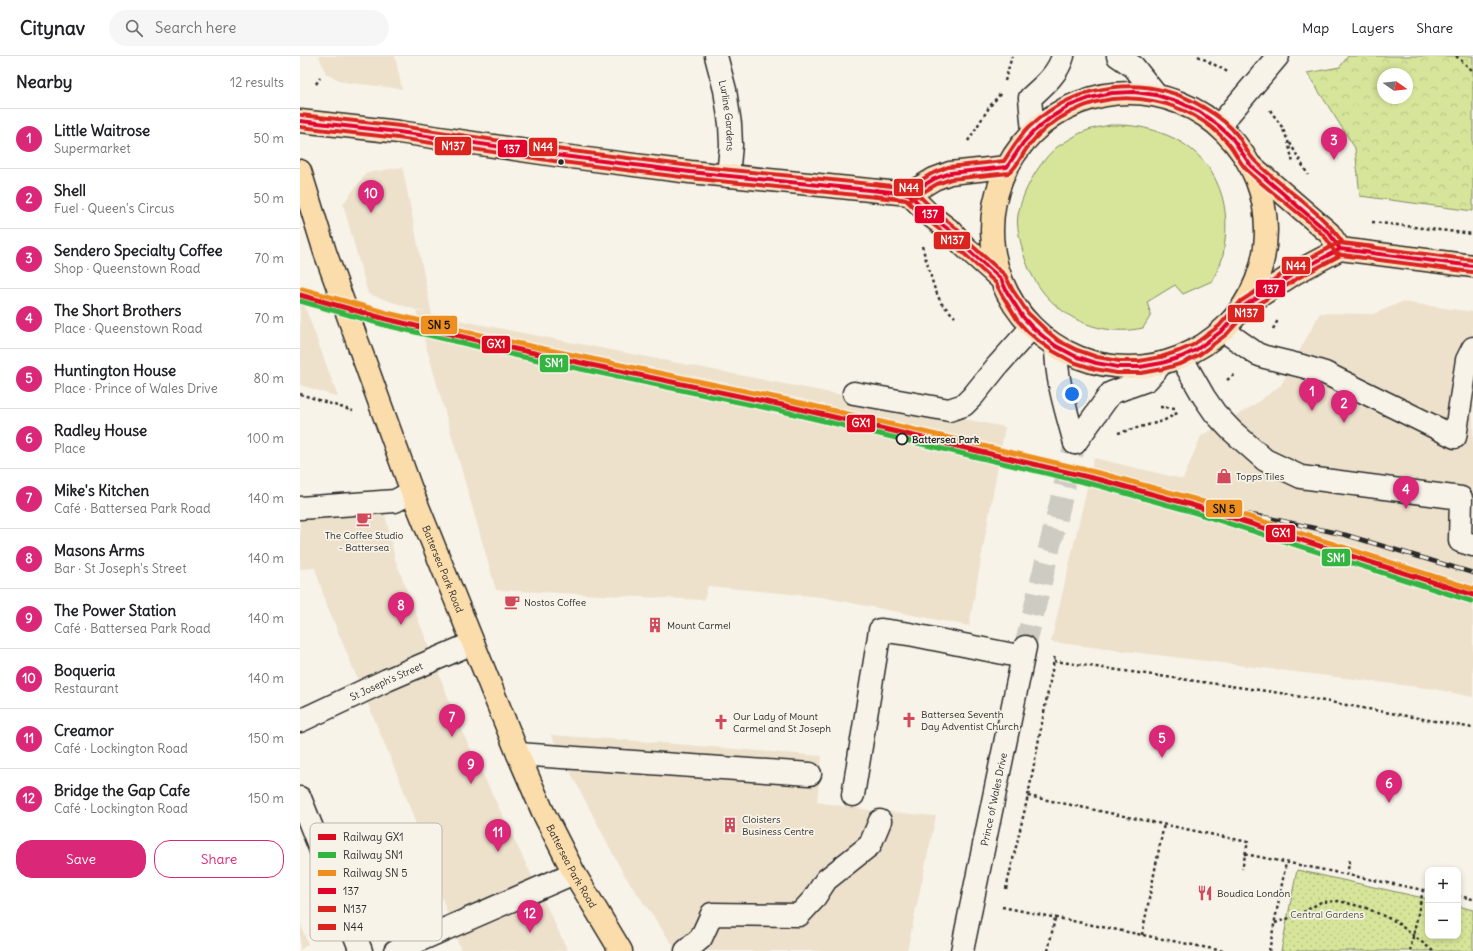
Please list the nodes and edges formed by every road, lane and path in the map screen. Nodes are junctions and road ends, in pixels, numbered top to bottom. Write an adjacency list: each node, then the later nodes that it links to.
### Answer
1 (716, 56): 21 (street, Lurline Gardens)
2 (1012, 56): 10 (path)
3 (1063, 56): 16 (street)
4 (1118, 56): 13 (street)
5 (1278, 56): 11 (street)
6 (1456, 56): 7 (path)
7 (1473, 71)
8 (320, 78): 9 (path)
9 (316, 84)
10 (1004, 85)
11 (1250, 90): 15 (street); 22 (path)
12 (1002, 92): 20 (path)
13 (1156, 95): 15 (main road); 16 (main road)
14 (300, 121): 21 (main road)
15 (1219, 126): 17 (main road)
16 (1033, 132): 18 (main road)
17 (1251, 166): 27 (main road); 30 (main road)
18 (1007, 167): 20 (main road); 29 (main road)
19 (300, 171): 44 (main road, Battersea Park Road)
20 (950, 173): 23 (main road)
21 (728, 176): 23 (main road)
22 (1310, 181)
23 (909, 194): 29 (main road)
24 (1370, 222): 25 (path)
25 (1473, 234)
26 (921, 244): 31 (path)
27 (1340, 249): 28 (main road); 30 (main road)
28 (1473, 266)
29 (1001, 279): 33 (main road)
30 (1244, 306): 34 (main road)
31 (955, 317)
32 (1279, 318): 35 (path)
33 (1032, 327): 36 (main road); 39 (street)
34 (1223, 330): 37 (street); 38 (main road)
35 (1273, 330)
36 (1056, 346): 38 (main road); 43 (street)
37 (1473, 348)
38 (1171, 360): 43 (street); 46 (street)
39 (854, 393)
40 (300, 394): 41 (path)
41 (319, 400)
42 (1180, 411): 43 (path)
43 (1075, 443)
44 (412, 492): 45 (street); 47 (main road, Battersea Park Road)
45 (300, 508)
46 (1473, 545)
47 (473, 643): 50 (street, St Joseph's Street); 52 (main road, Battersea Park Road)
48 (1056, 655): 49 (path)
49 (1054, 661): 51 (path); 55 (path)
50 (300, 722)
51 (1473, 728)
52 (518, 754): 53 (street); 64 (main road, Battersea Park Road)
53 (810, 774)
54 (853, 795): 82 (street, Prince of Wales Drive)
55 (1028, 796): 59 (path); 67 (path)
56 (300, 798): 58 (street)
57 (880, 821): 81 (street)
58 (310, 823)
59 (1164, 824): 60 (path); 74 (path)
60 (1245, 854): 62 (path); 63 (path)
61 (1350, 858): 65 (path)
62 (1286, 863): 65 (path); 72 (path)
63 (1242, 869)
64 (574, 873): 73 (street); 80 (main road, Battersea Park Road)
65 (1347, 875): 66 (path)
66 (1423, 890): 75 (path)
67 (1006, 892)
68 (1461, 897): 69 (path)
69 (1473, 899)
70 (1004, 900): 71 (path)
71 (1055, 918): 74 (path); 83 (path)
72 (1275, 923): 75 (path); 85 (path)
73 (442, 931)
74 (1142, 935): 84 (path)
75 (1414, 937): 86 (path); 87 (path)
76 (358, 941): 78 (street)
77 (418, 941): 79 (street)
78 (362, 951)
79 (395, 951)
80 (622, 951)
81 (686, 951)
82 (962, 951)
83 (1048, 951)
84 (1223, 951)
85 (1269, 951)
86 (1410, 951)
87 (1433, 951)

